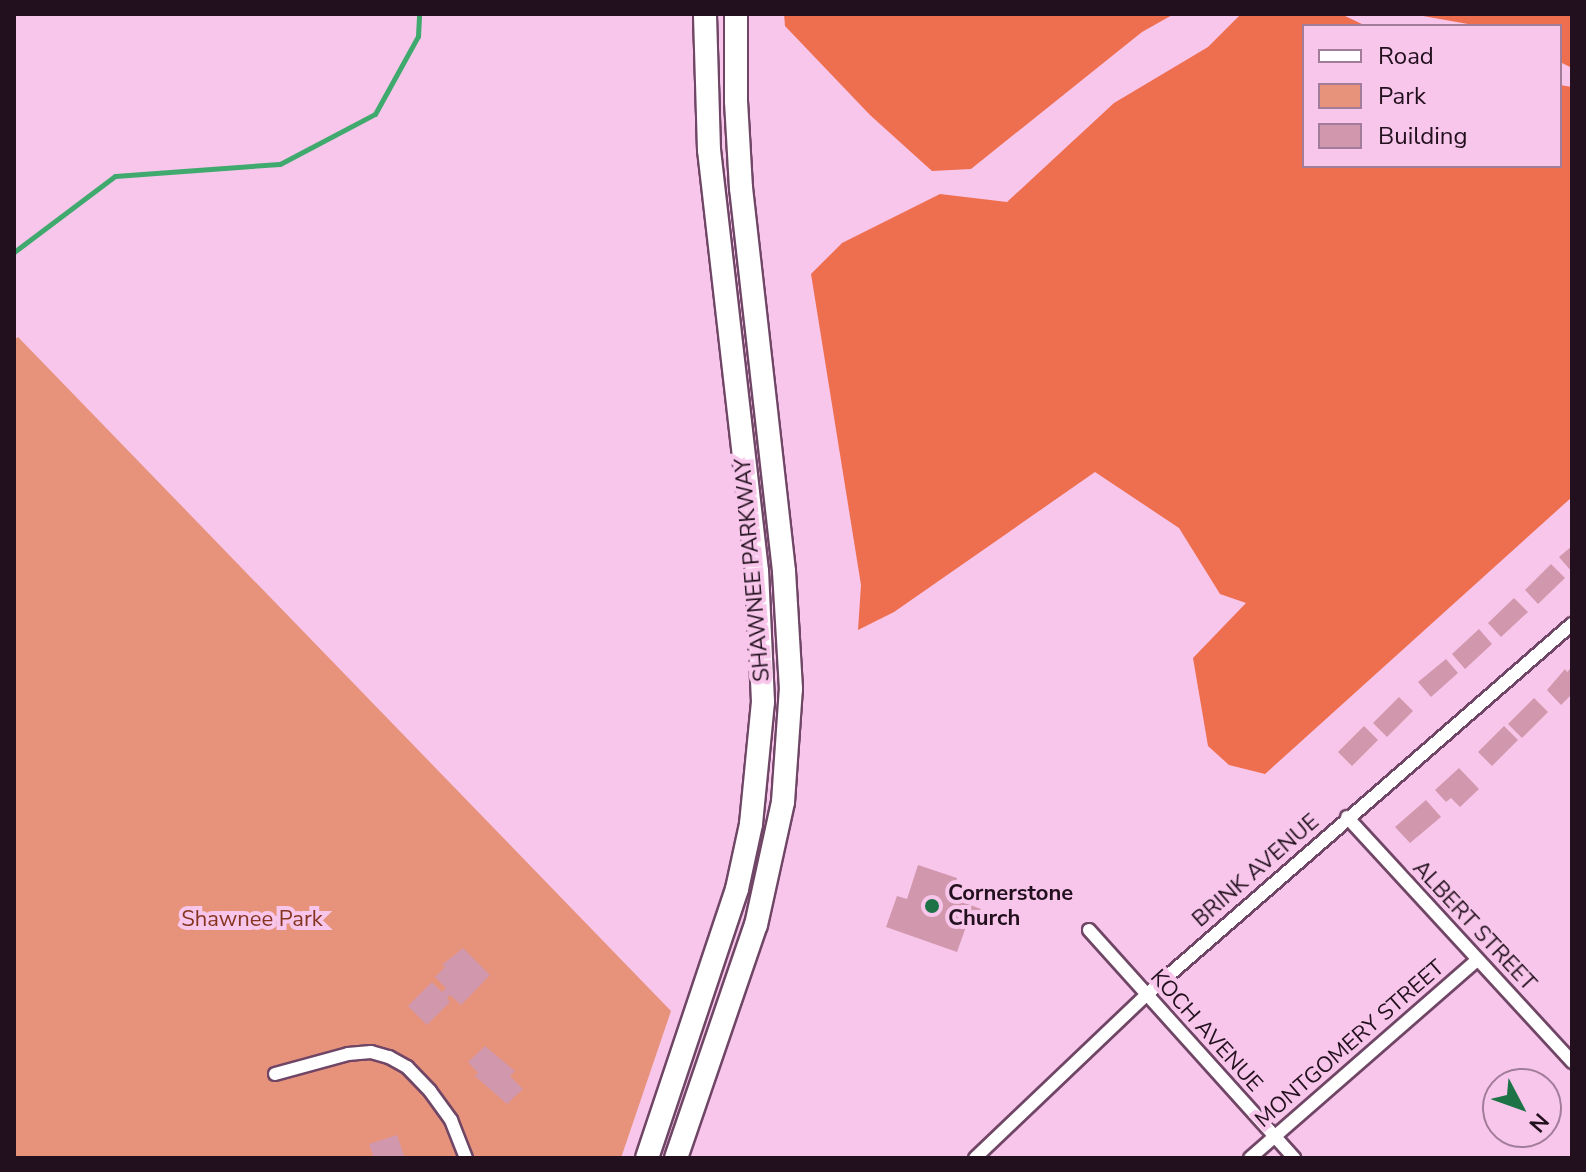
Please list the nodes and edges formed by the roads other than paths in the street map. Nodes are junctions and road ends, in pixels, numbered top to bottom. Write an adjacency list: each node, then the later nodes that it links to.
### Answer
1 (705, 14): 12 (highway, SHAWNEE PARKWAY)
2 (736, 14): 13 (highway, SHAWNEE PARKWAY)
3 (1572, 624): 4 (street, BRINK AVENUE)
4 (1347, 817): 6 (street, ALBERT STREET); 7 (street, BRINK AVENUE)
5 (1089, 930): 7 (street, KOCH AVENUE)
6 (1477, 960): 8 (street, ALBERT STREET); 10 (street, MONTGOMERY STREET)
7 (1146, 995): 10 (street, KOCH AVENUE); 14 (street, BRINK AVENUE)
8 (1572, 1062)
9 (275, 1074): 11 (street)
10 (1274, 1136): 15 (street, MONTGOMERY STREET); 16 (street, KOCH AVENUE)
11 (466, 1158)
12 (647, 1158)
13 (676, 1158)
14 (975, 1158)
15 (1250, 1158)
16 (1294, 1158)

